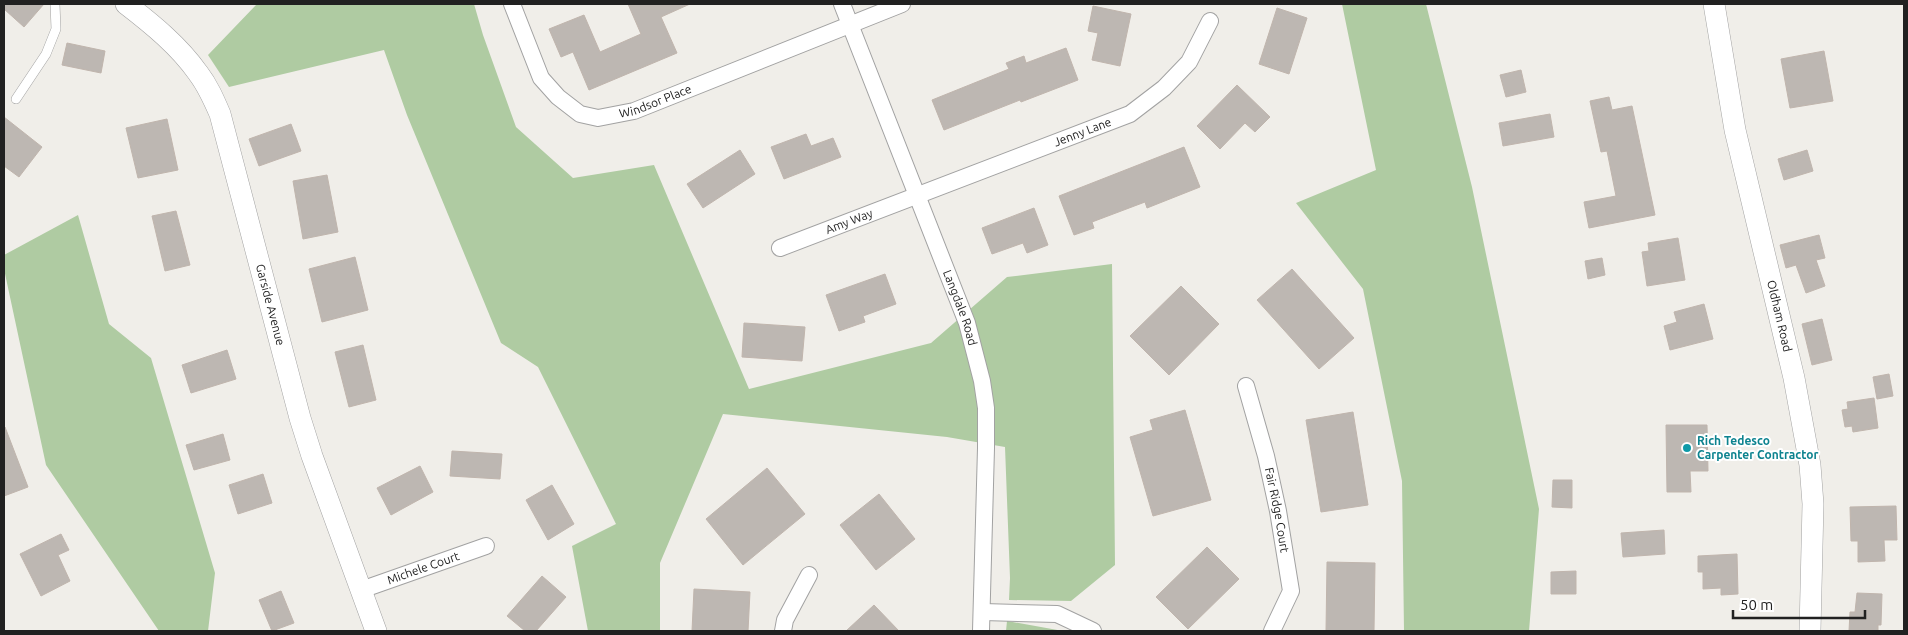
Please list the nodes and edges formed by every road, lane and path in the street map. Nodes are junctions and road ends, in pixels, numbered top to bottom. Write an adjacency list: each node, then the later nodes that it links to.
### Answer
1 (55, 4): 9 (lane)
2 (126, 4): 15 (street, Garside Avenue)
3 (512, 4): 8 (street, Windsor Place)
4 (842, 4): 8 (street, Langdale Road)
5 (902, 4): 8 (street, Windsor Place)
6 (1714, 4): 22 (street, Oldham Road)
7 (1210, 21): 10 (street, Jenny Lane)
8 (851, 24): 10 (street, Langdale Road)
9 (16, 99)
10 (918, 196): 11 (street, Amy Way); 16 (street, Langdale Road)
11 (780, 248)
12 (1246, 386): 21 (street, Fair Ridge Court)
13 (486, 546): 15 (street, Michele Court)
14 (809, 575): 18 (street)
15 (361, 590): 17 (street, Garside Avenue)
16 (983, 612): 19 (street, Langdale Road); 20 (street)
17 (376, 631)
18 (783, 631)
19 (982, 631)
20 (1093, 631)
21 (1272, 631)
22 (1810, 631)

